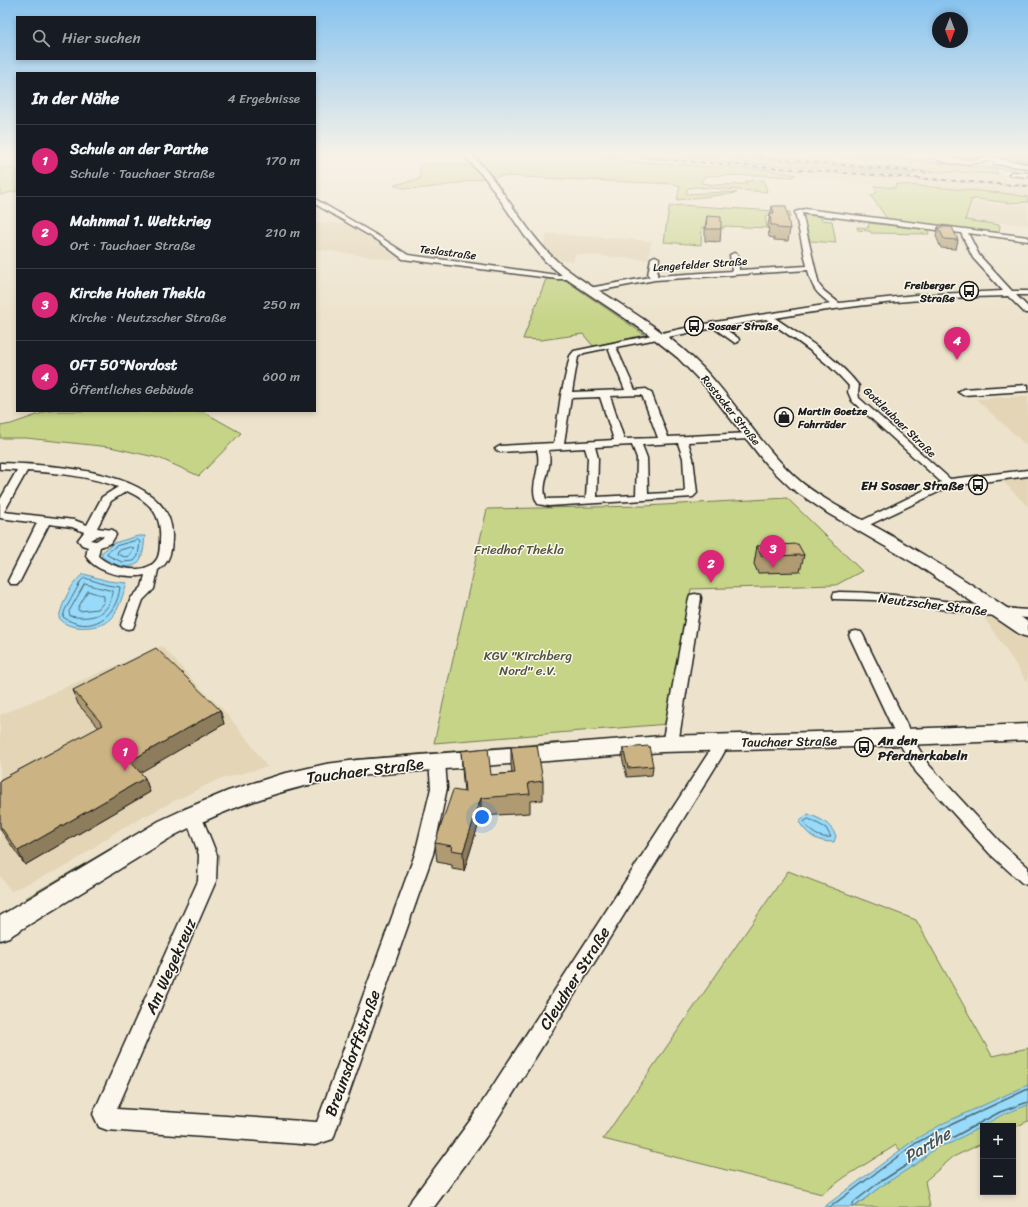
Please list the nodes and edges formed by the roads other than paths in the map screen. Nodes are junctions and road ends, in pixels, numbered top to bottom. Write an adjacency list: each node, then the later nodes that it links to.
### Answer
1 (329, 209): 9 (street, Teslastraße)
2 (512, 209): 9 (main road, Rostocker Straße)
3 (965, 232): 4 (street); 7 (street); 12 (street)
4 (1028, 239)
5 (734, 255): 8 (street)
6 (655, 258): 10 (street)
7 (810, 268): 8 (street, Lengefelder Straße); 14 (street)
8 (736, 273): 10 (street, Lengefelder Straße)
9 (570, 277): 11 (main road, Rostocker Straße)
10 (655, 278): 11 (street, Lengefelder Straße)
11 (592, 290): 18 (main road, Rostocker Straße)
12 (1010, 292): 13 (street); 14 (street); 15 (street)
13 (1028, 292)
14 (838, 306): 16 (street)
15 (1028, 311)
16 (767, 316): 17 (street); 38 (street, Gottleubaer Straße)
17 (715, 324): 18 (street); 19 (street)
18 (658, 335): 20 (street); 26 (main road, Rostocker Straße)
19 (735, 340)
20 (611, 345): 22 (street); 25 (street)
21 (1028, 388): 23 (street)
22 (631, 392): 24 (street); 28 (street)
23 (962, 392)
24 (604, 394): 25 (street); 30 (street)
25 (566, 395): 33 (street)
26 (750, 436): 27 (street); 45 (main road, Rostocker Straße)
27 (682, 439): 28 (street); 40 (street)
28 (664, 440): 29 (street)
29 (636, 441): 30 (street); 40 (street)
30 (620, 442): 31 (street)
31 (589, 444): 33 (street); 41 (street)
32 (541, 446): 33 (street); 34 (street); 41 (street)
33 (559, 446)
34 (500, 449)
35 (0, 466): 36 (street)
36 (24, 467): 39 (street); 42 (street)
37 (1028, 473): 38 (street)
38 (948, 483): 45 (street)
39 (128, 486): 46 (street); 48 (street)
40 (642, 498): 41 (street)
41 (591, 501)
42 (0, 510)
43 (0, 515): 44 (street)
44 (46, 520): 46 (street); 49 (street)
45 (861, 525): 52 (main road, Rostocker Straße)
46 (92, 531): 47 (street); 47 (street)
47 (95, 545): 48 (street)
48 (152, 569): 54 (street)
49 (14, 581)
50 (839, 596): 52 (street, Neutzscher Straße)
51 (695, 598): 60 (street)
52 (1000, 612): 53 (street, Neutzscher Straße); 55 (main road, Rostocker Straße)
53 (1028, 614)
54 (128, 625)
55 (1028, 631)
56 (856, 635): 58 (street)
57 (1028, 732): 58 (main road, Tauchaer Straße)
58 (906, 738): 59 (main road, Tauchaer Straße); 63 (street)
59 (716, 743): 60 (main road, Tauchaer Straße); 66 (street, Cleudner Straße)
60 (670, 744): 61 (main road, Tauchaer Straße)
61 (437, 761): 62 (main road, Tauchaer Straße); 65 (street, Breunsdorffstraße)
62 (193, 815): 64 (main road, Tauchaer Straße); 65 (street, Am Wegekreuz)
63 (1028, 878)
64 (0, 929)
65 (104, 1114)
66 (420, 1207)

